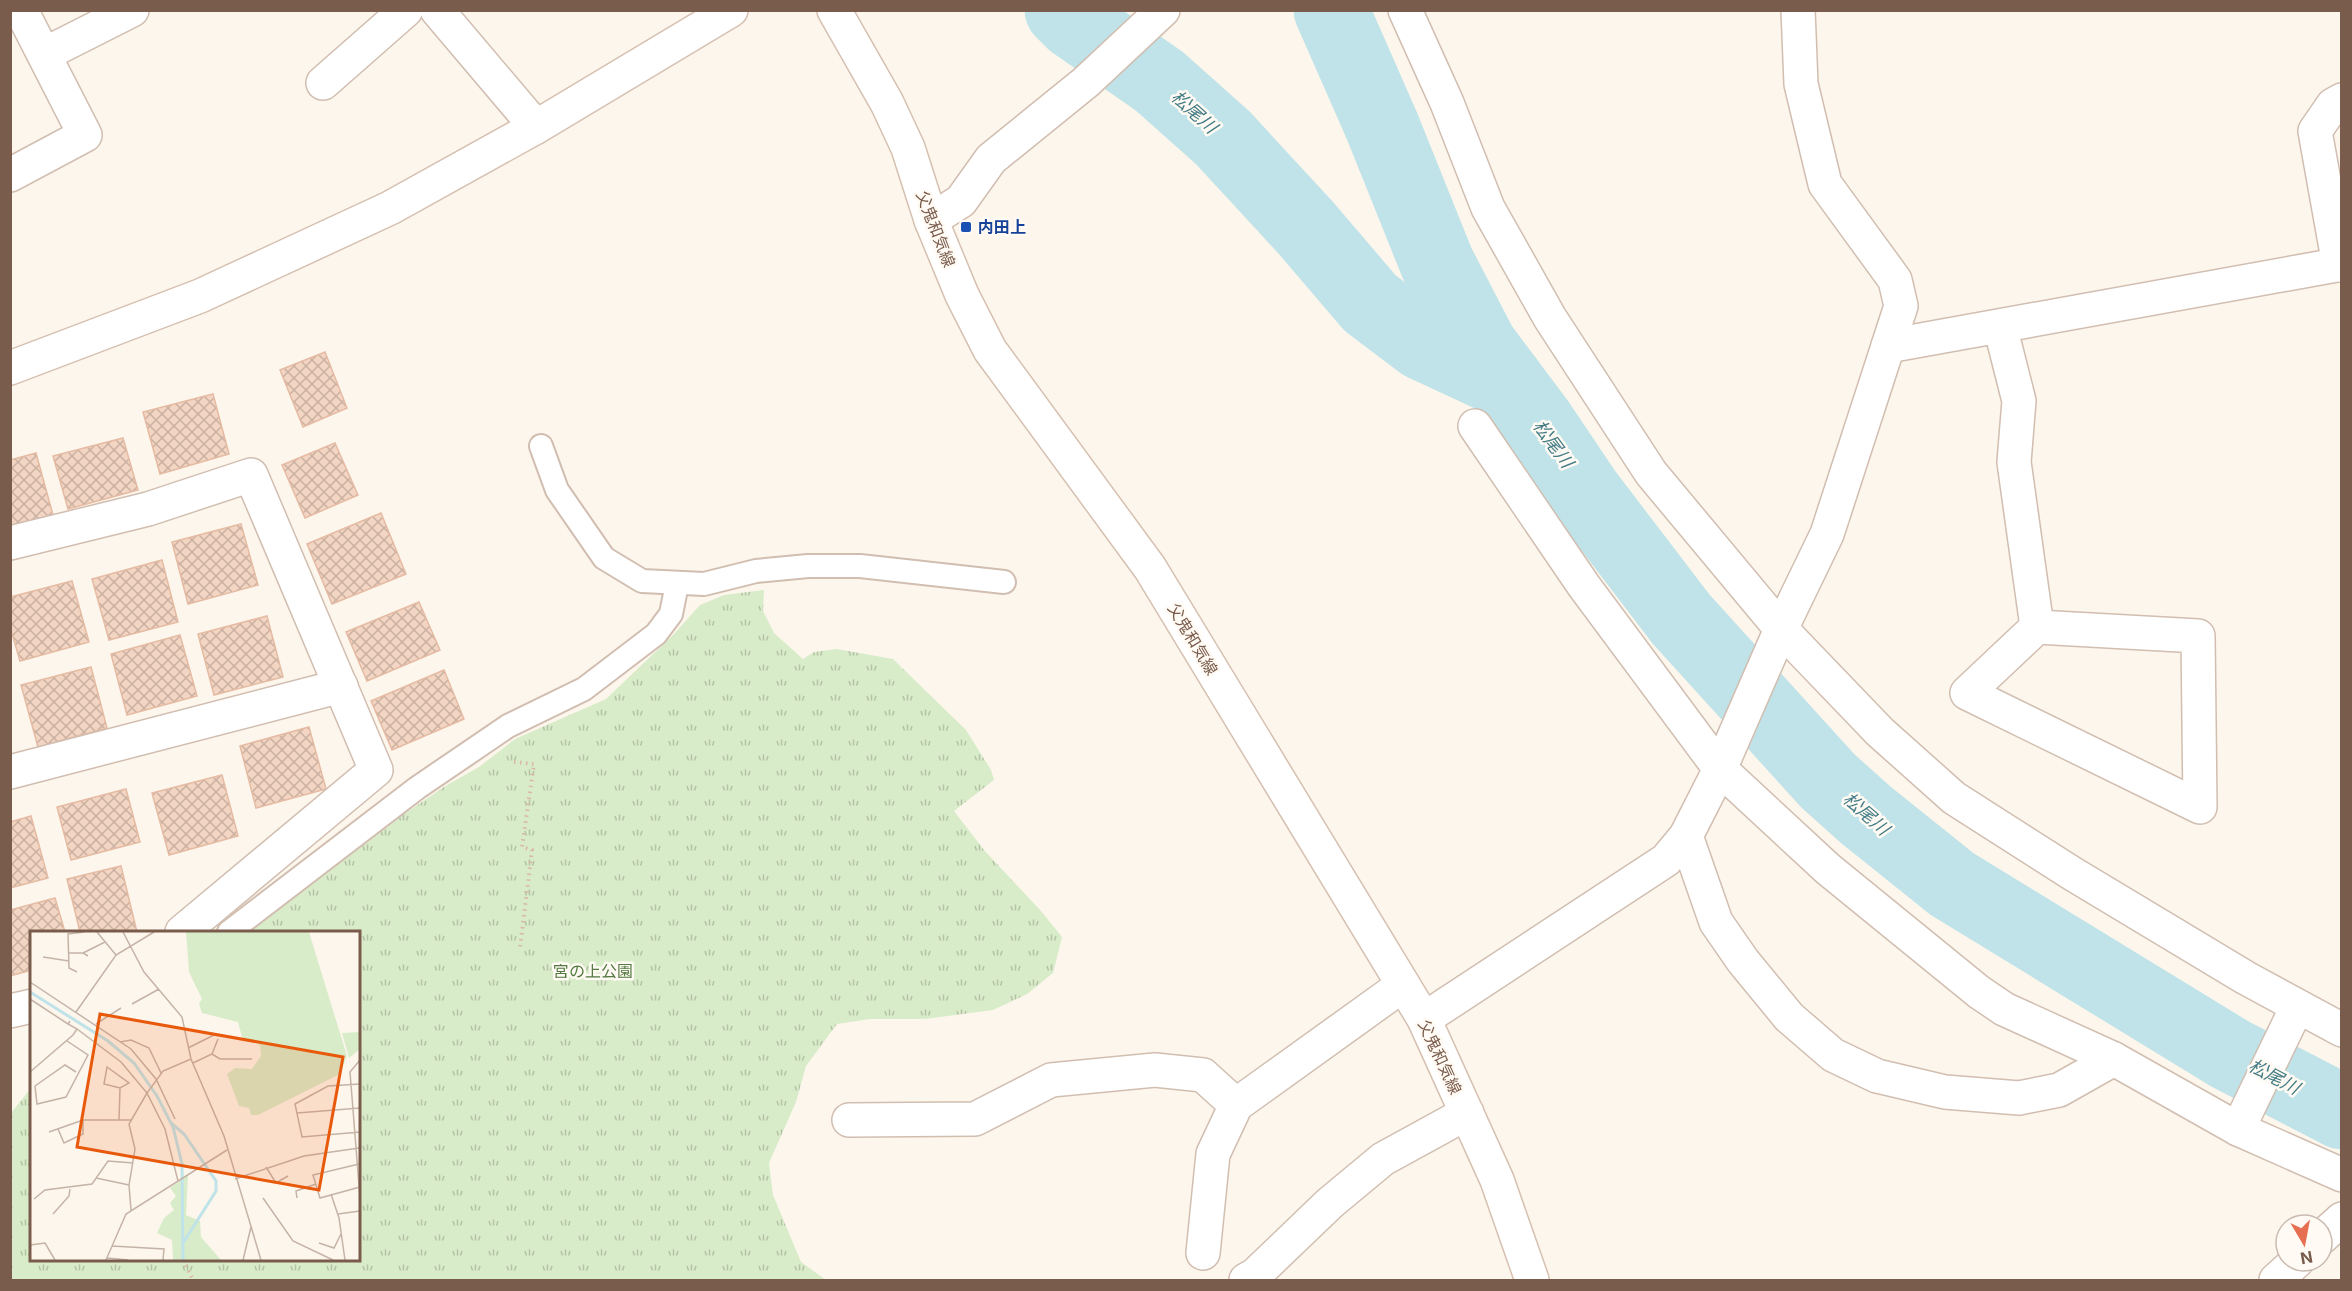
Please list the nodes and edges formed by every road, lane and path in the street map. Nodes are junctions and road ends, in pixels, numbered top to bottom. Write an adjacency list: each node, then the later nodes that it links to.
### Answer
1 (21, 10): 10 (street)
2 (132, 10): 10 (street)
3 (406, 10): 11 (street)
4 (437, 10): 13 (street)
5 (731, 10): 13 (street)
6 (834, 10): 15 (street, 父鬼和気線)
7 (1405, 10): 26 (street)
8 (1798, 10): 18 (street)
9 (1161, 12): 15 (street)
10 (45, 54): 14 (street)
11 (323, 83)
12 (2342, 100): 16 (street)
13 (536, 127): 19 (street)
14 (10, 175)
15 (932, 220): 35 (street, 父鬼和気線)
16 (2340, 264): 17 (street)
17 (2000, 326): 18 (street); 25 (street)
18 (1888, 346): 26 (street)
19 (10, 368)
20 (1475, 426): 28 (street)
21 (542, 446): 24 (lane)
22 (10, 543): 27 (street)
23 (1004, 582): 24 (lane)
24 (677, 584): 33 (lane)
25 (2037, 627): 25 (street)
26 (1776, 641): 28 (street); 38 (street)
27 (340, 686): 29 (street); 32 (street)
28 (1724, 760): 31 (street); 41 (street)
29 (10, 772)
30 (530, 784): 34 (path)
31 (1686, 836): 39 (street); 41 (street)
32 (184, 931)
33 (232, 931)
34 (520, 948)
35 (1403, 986): 39 (street, 父鬼和気線); 42 (street)
36 (30, 1006): 37 (street)
37 (10, 1011)
38 (2293, 1014): 40 (street); 45 (street)
39 (1424, 1019): 43 (street, 父鬼和気線)
40 (2342, 1030)
41 (2114, 1059): 45 (street)
42 (1236, 1105): 44 (street); 47 (street)
43 (1467, 1113): 50 (street); 51 (street, 父鬼和気線)
44 (849, 1120)
45 (2240, 1124): 46 (street)
46 (2342, 1175)
47 (1203, 1253)
48 (183, 1261): 49 (path)
49 (193, 1281)
50 (1246, 1281)
51 (1532, 1281)

